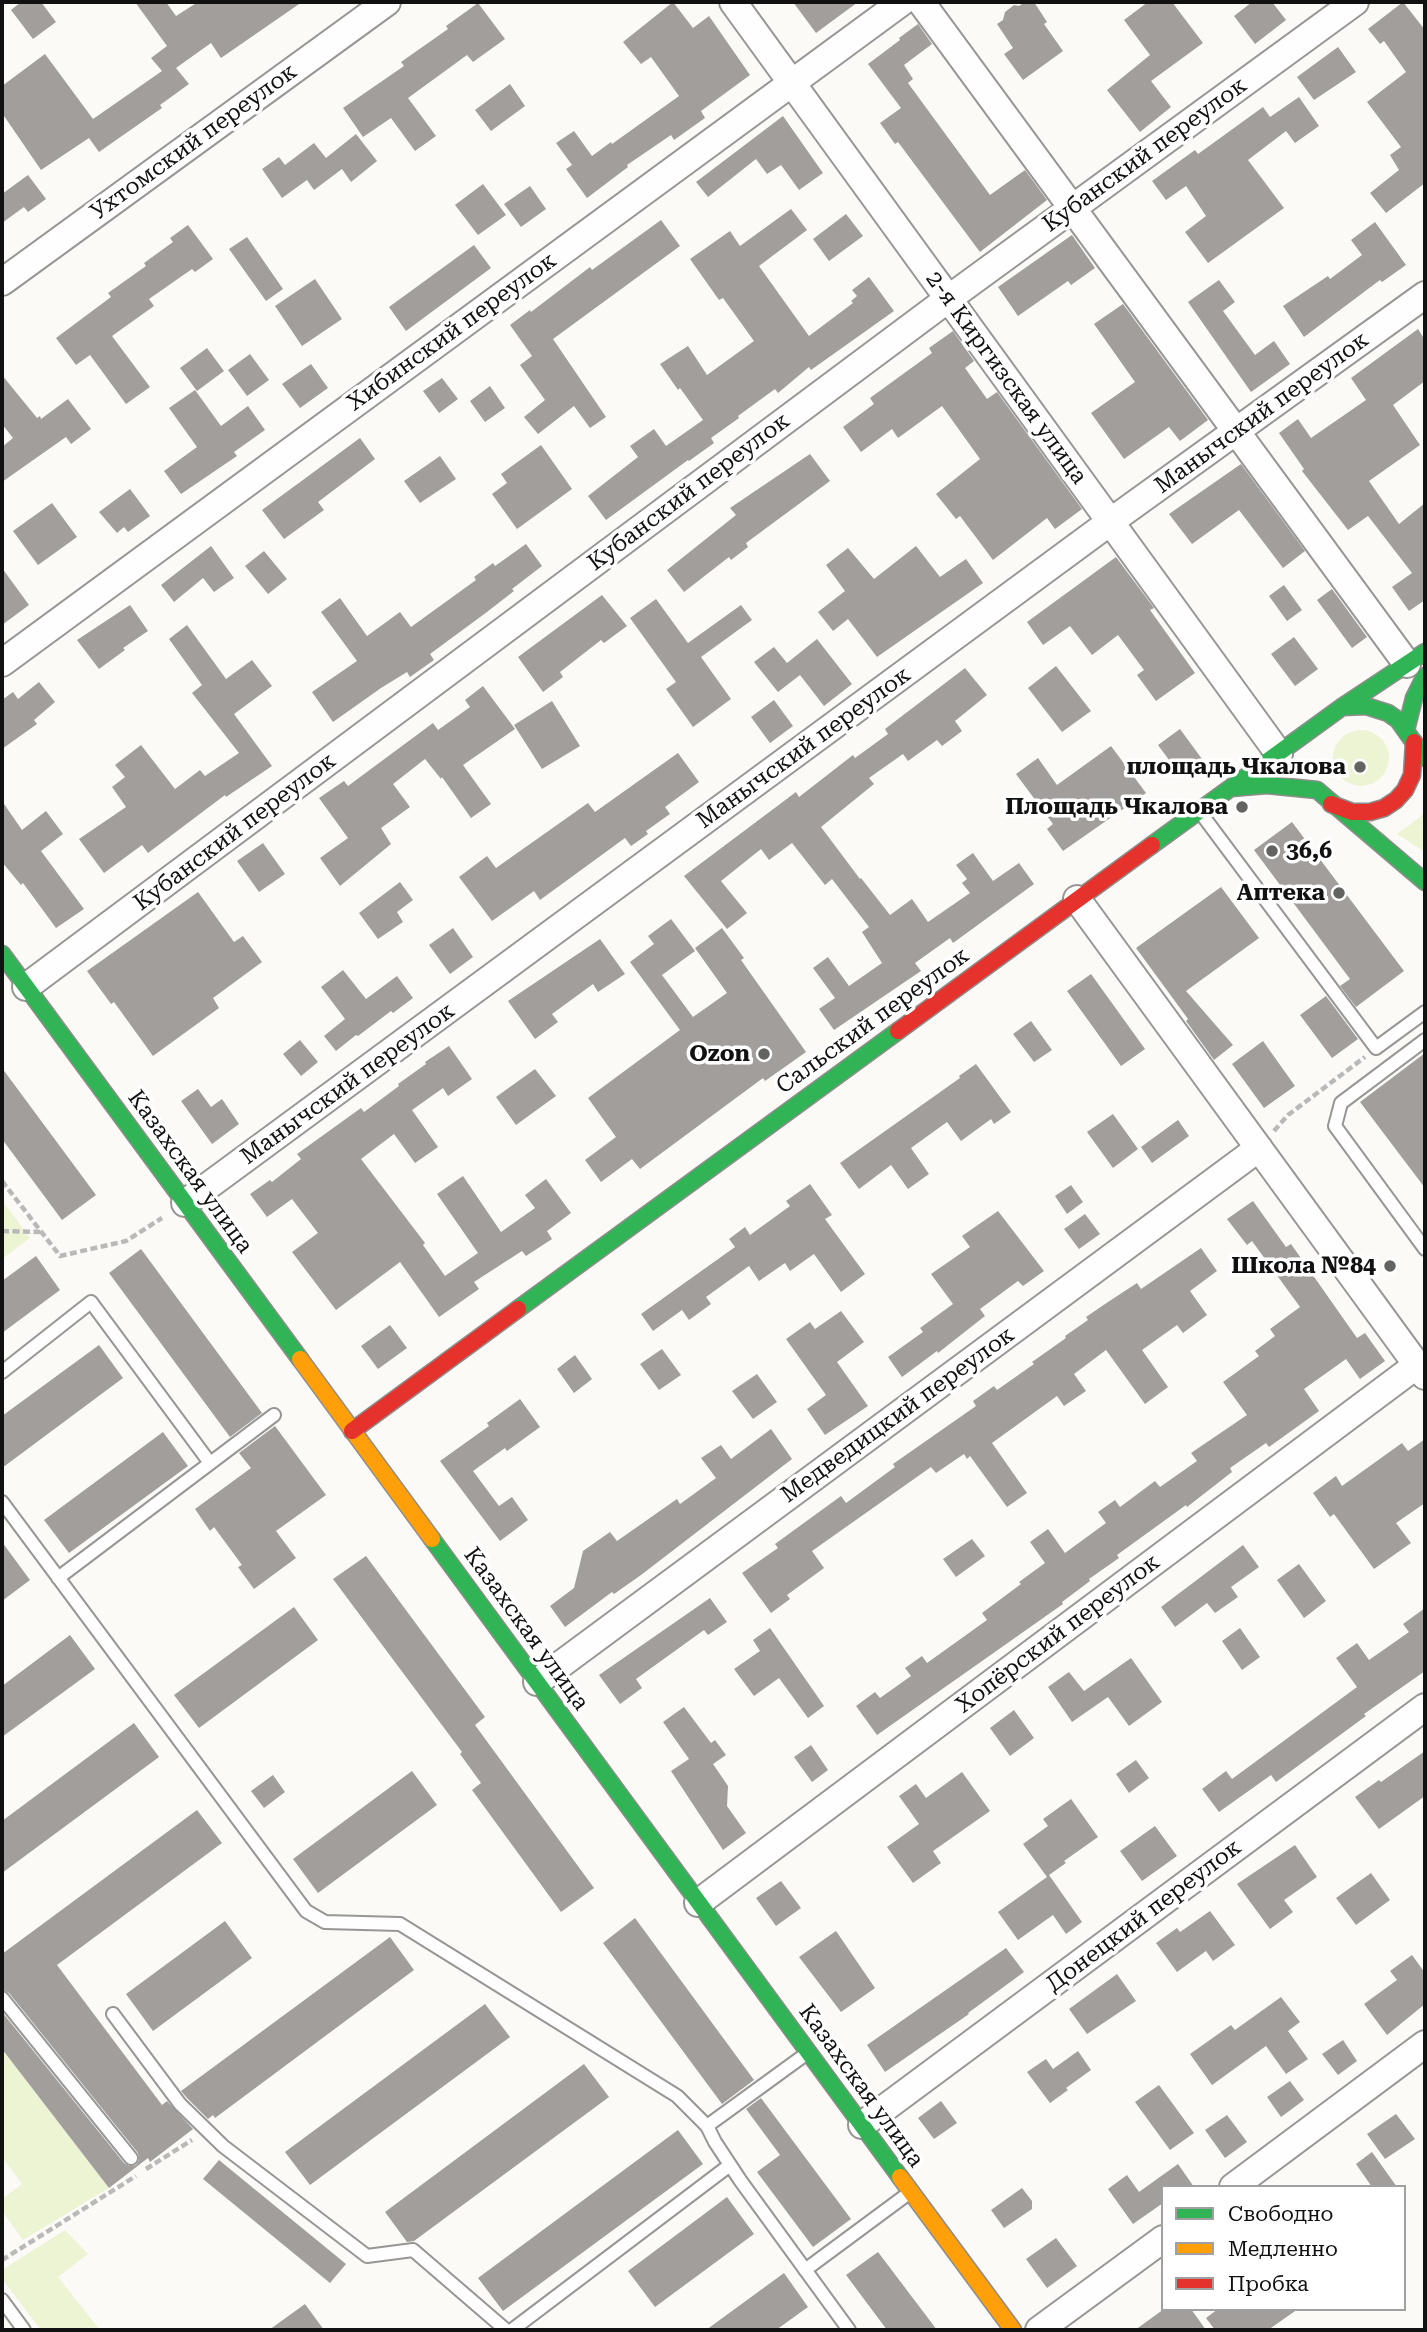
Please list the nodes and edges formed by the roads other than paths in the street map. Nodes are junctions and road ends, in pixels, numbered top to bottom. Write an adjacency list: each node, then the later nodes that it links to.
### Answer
1 (387, 2): 8 (street, Ухтомский переулок)
2 (733, 2): 6 (street, 2-я Киргизская улица)
3 (902, 2): 6 (street, Хибинский переулок)
4 (921, 2): 7 (street)
5 (1355, 2): 7 (street, Кубанский переулок)
6 (791, 83): 10 (street, 2-я Киргизская улица); 13 (street, Хибинский переулок)
7 (1072, 207): 10 (street, Кубанский переулок); 11 (street)
8 (2, 282)
9 (1425, 295): 11 (street, Манычский переулок)
10 (948, 299): 12 (street, 2-я Киргизская улица); 29 (street, Кубанский переулок)
11 (1236, 432): 12 (street, Манычский переулок); 14 (street)
12 (1110, 522): 18 (street, 2-я Киргизская улица); 33 (street, Манычский переулок)
13 (2, 663)
14 (1419, 664): 15 (main road, Сальский переулок); 17 (main road)
15 (1342, 707): 16 (main road, Сальский переулок); 17 (main road)
16 (1325, 719): 18 (main road, Сальский переулок); 19 (main road)
17 (1410, 736): 20 (main road); 24 (main road)
18 (1279, 754): 22 (main road, Сальский переулок)
19 (1307, 754)
20 (1425, 758)
21 (1308, 772): 23 (main road)
22 (1231, 788): 23 (main road); 25 (main road, Сальский переулок)
23 (1317, 790): 24 (main road)
24 (1331, 804): 26 (main road)
25 (1200, 812): 27 (main road, Сальский переулок); 30 (lane)
26 (1425, 882)
27 (1077, 899): 32 (street); 38 (main road, Сальский переулок)
28 (2, 954): 29 (main road, Казахская улица)
29 (26, 987): 33 (main road, Казахская улица)
30 (1425, 1012)
31 (1425, 1040): 34 (lane)
32 (1259, 1149): 36 (street); 42 (street, Медведицкий переулок)
33 (185, 1203): 38 (main road, Казахская улица)
34 (1425, 1249)
35 (2, 1371): 39 (lane)
36 (1421, 1371): 44 (street, Хопёрский переулок)
37 (274, 1415): 39 (lane)
38 (352, 1432): 42 (main road, Казахская улица)
39 (210, 1463): 41 (lane)
40 (2, 1502): 41 (lane)
41 (58, 1578): 50 (lane)
42 (537, 1682): 44 (main road, Казахская улица)
43 (1425, 1707): 49 (street, Донецкий переулок)
44 (698, 1903): 48 (main road, Казахская улица)
45 (2, 1998): 51 (lane)
46 (113, 2014): 59 (lane)
47 (1425, 2044): 53 (street)
48 (808, 2052): 49 (main road, Казахская улица); 50 (lane)
49 (862, 2125): 54 (main road, Казахская улица)
50 (708, 2126): 52 (lane)
51 (131, 2158)
52 (730, 2165): 56 (lane); 60 (lane)
53 (1236, 2185)
54 (911, 2192): 56 (lane); 62 (main road, Казахская улица)
55 (1161, 2240): 63 (street)
56 (805, 2270): 61 (lane)
57 (2, 2300): 58 (lane)
58 (24, 2330)
59 (506, 2330)
60 (512, 2330)
61 (849, 2330)
62 (1013, 2330)
63 (1039, 2330)

